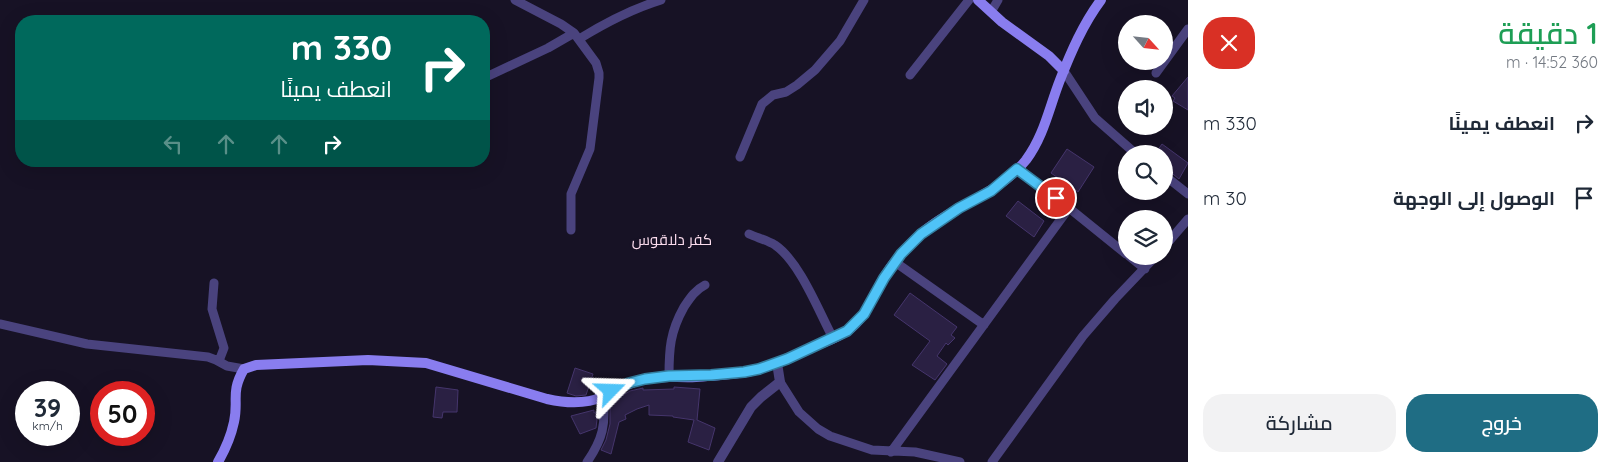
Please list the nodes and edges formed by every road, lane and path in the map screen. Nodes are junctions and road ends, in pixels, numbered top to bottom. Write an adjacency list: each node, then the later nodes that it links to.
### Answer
1 (515, 0): 10 (street)
2 (661, 0): 10 (street)
3 (864, 0): 16 (street)
4 (970, 0): 14 (street)
5 (978, 0): 8 (main road)
6 (998, 0): 8 (street)
7 (1101, 0): 11 (main road)
8 (991, 12): 11 (main road)
9 (1188, 29): 12 (street)
10 (576, 36): 13 (street); 22 (street)
11 (1064, 71): 15 (street); 17 (main road)
12 (1156, 73)
13 (490, 75)
14 (910, 75)
15 (1126, 145)
16 (740, 157)
17 (1017, 169): 20 (street); 26 (main road)
18 (1173, 182): 19 (street)
19 (1188, 194)
20 (1069, 208): 25 (street); 33 (street)
21 (1188, 220): 24 (street)
22 (571, 230)
23 (749, 234): 34 (street)
24 (1173, 237)
25 (1118, 248)
26 (895, 262): 33 (street); 34 (main road)
27 (1140, 265): 29 (street)
28 (1148, 265): 29 (street)
29 (1145, 269): 46 (street)
30 (214, 283): 35 (street)
31 (705, 285): 38 (street)
32 (0, 324): 35 (street)
33 (984, 325): 41 (street)
34 (833, 338): 36 (main road)
35 (219, 361): 37 (street)
36 (777, 363): 38 (main road); 39 (street)
37 (244, 370): 40 (main road); 42 (main road)
38 (669, 376): 40 (main road)
39 (780, 382): 41 (street); 44 (street)
40 (603, 397): 43 (street)
41 (891, 452): 45 (street)
42 (218, 462)
43 (587, 462)
44 (718, 462)
45 (960, 462)
46 (992, 462)

